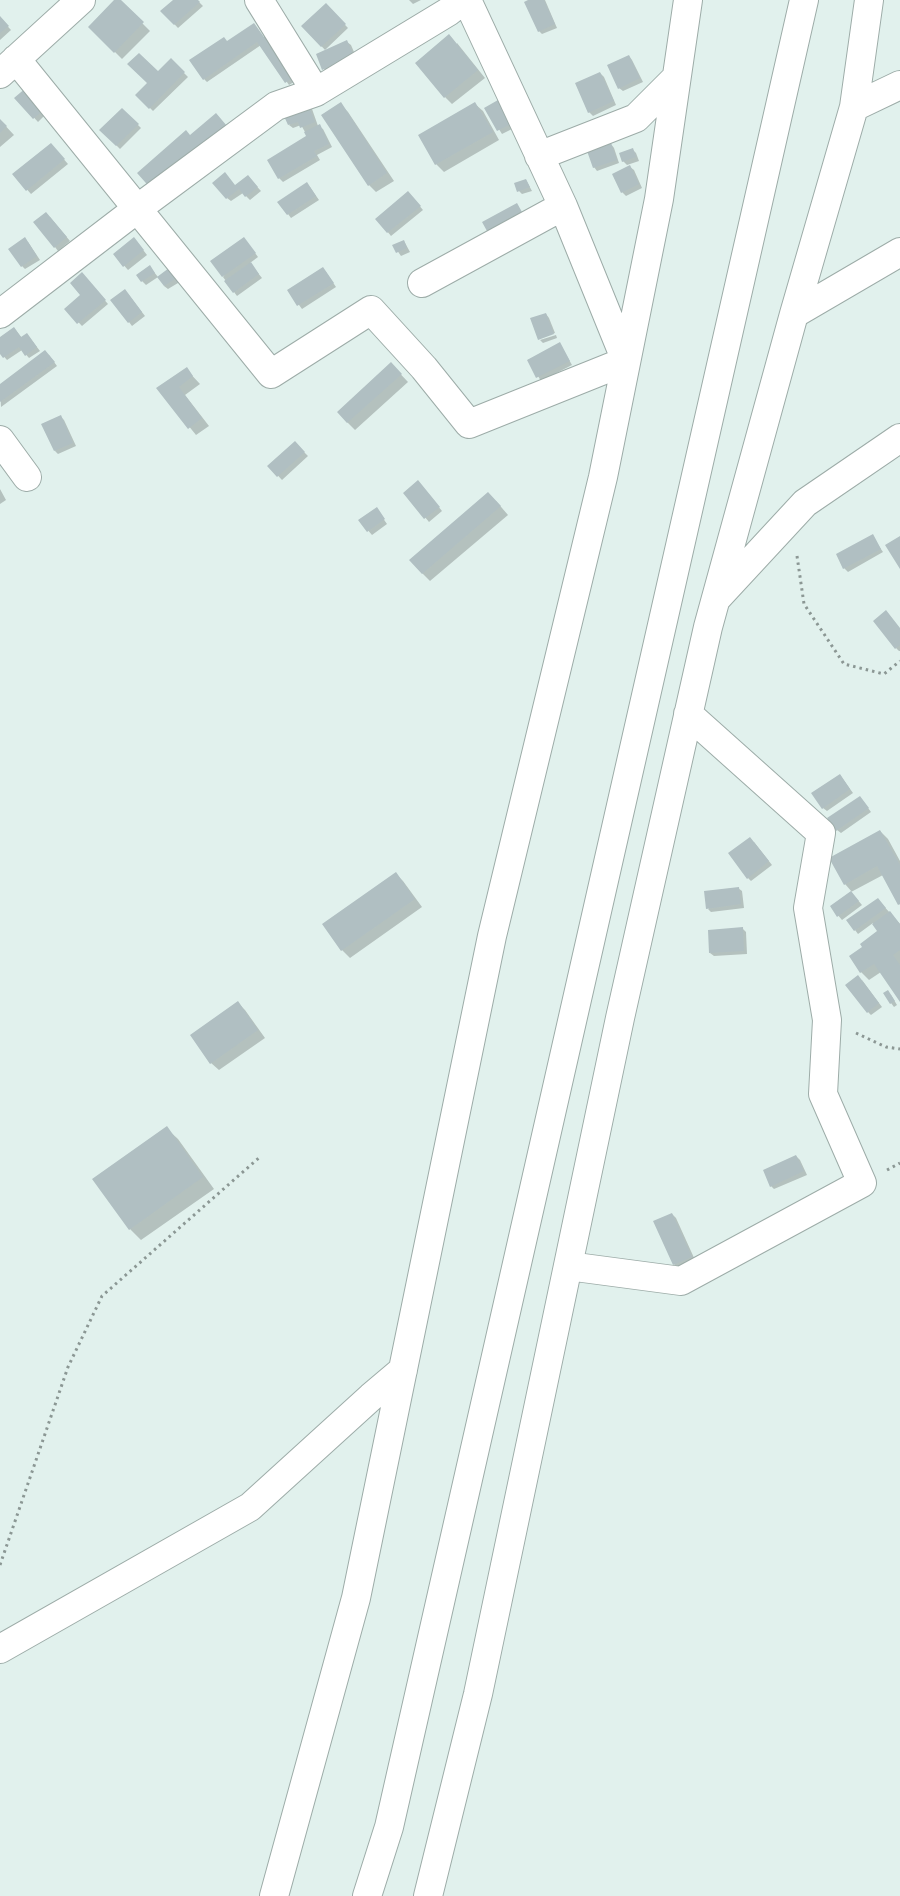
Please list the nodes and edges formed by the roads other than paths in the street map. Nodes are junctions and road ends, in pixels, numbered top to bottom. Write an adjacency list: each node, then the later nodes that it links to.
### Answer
1 (81, 0): 8 (street)
2 (259, 0): 11 (street)
3 (463, 0): 11 (street)
4 (468, 0): 13 (street)
5 (688, 0): 9 (street)
6 (804, 0): 30 (street)
7 (869, 0): 12 (street)
8 (8, 67): 15 (street)
9 (676, 78): 13 (street); 20 (street)
10 (900, 85): 12 (street)
11 (316, 92): 15 (street)
12 (854, 107): 19 (street)
13 (539, 156): 14 (street)
14 (563, 206): 17 (street); 20 (street)
15 (137, 209): 18 (street); 20 (street)
16 (900, 252): 19 (street)
17 (422, 283)
18 (0, 314)
19 (794, 314): 24 (street)
20 (626, 361): 27 (street)
21 (900, 438): 24 (street)
22 (0, 440): 23 (street)
23 (27, 477)
24 (714, 600): 25 (street)
25 (688, 714): 26 (street); 26 (street)
26 (568, 1266): 31 (street)
27 (403, 1370): 28 (street); 29 (street)
28 (0, 1649)
29 (274, 1896)
30 (367, 1896)
31 (428, 1896)

